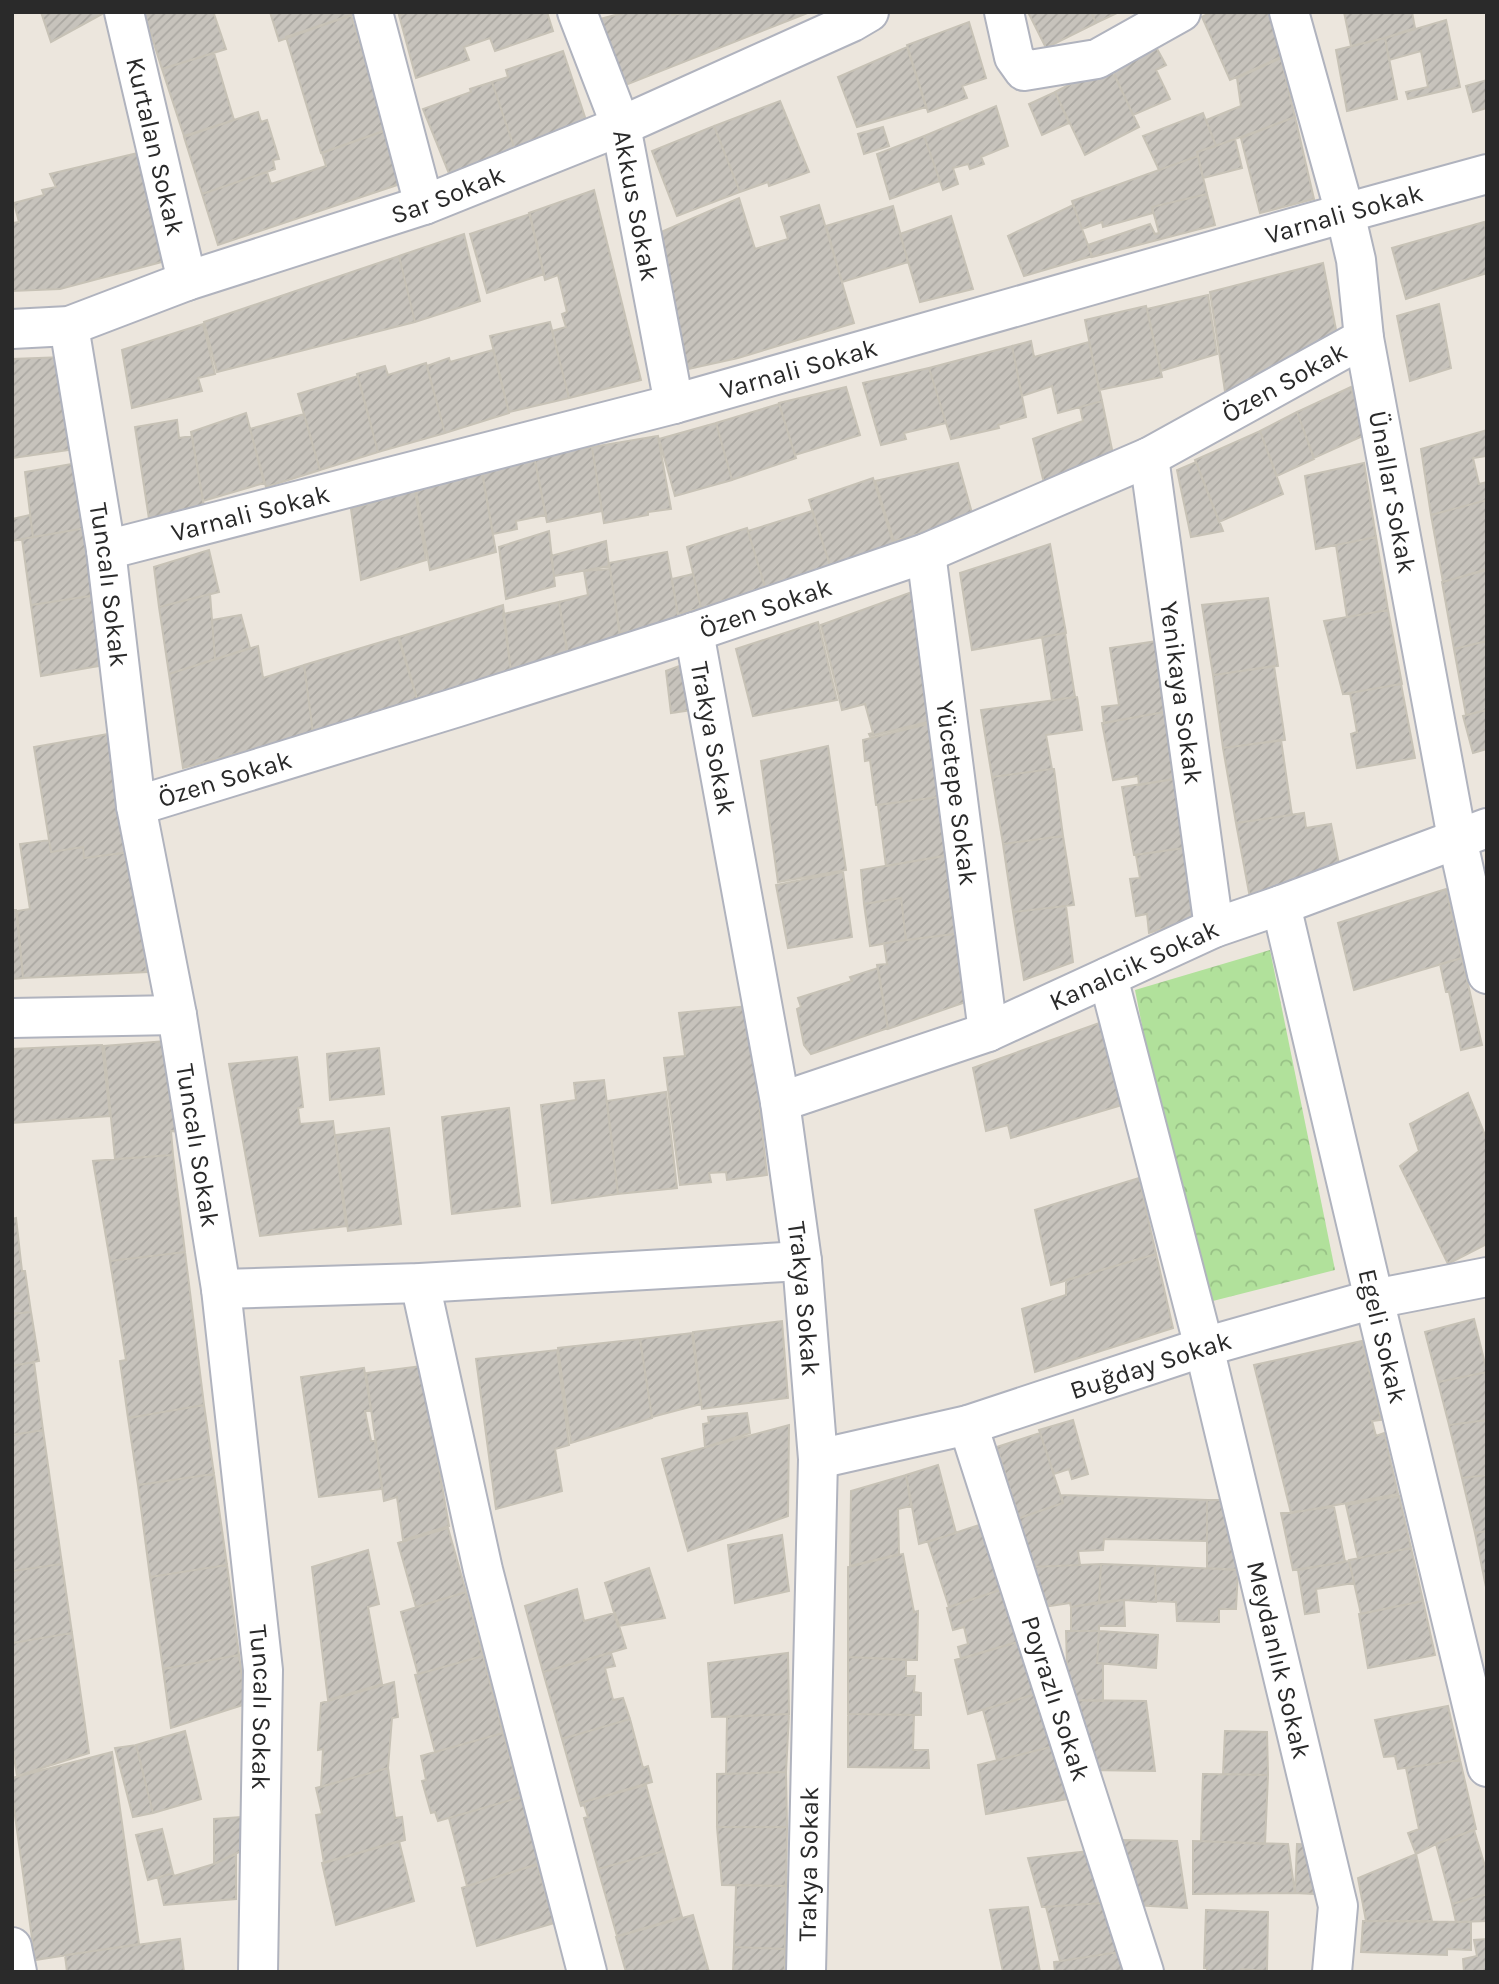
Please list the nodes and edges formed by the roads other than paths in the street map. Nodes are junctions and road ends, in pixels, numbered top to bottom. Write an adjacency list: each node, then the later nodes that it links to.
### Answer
1 (124, 12): 12 (street, Kurtalan Sokak)
2 (373, 12): 10 (street)
3 (577, 12): 8 (street, Akkus Sokak)
4 (1004, 12): 5 (street)
5 (1181, 12)
6 (1289, 12): 11 (street, Ünallar Sokak)
7 (857, 16): 8 (street, Sar Sokak)
8 (621, 126): 10 (street, Sar Sokak); 16 (street, Akkus Sokak)
9 (1487, 174): 11 (street, Varnali Sokak)
10 (424, 205): 12 (street, Sar Sokak)
11 (1345, 213): 15 (street, Ünallar Sokak); 16 (street, Varnali Sokak)
12 (187, 281): 13 (street, Sar Sokak)
13 (69, 326): 14 (street, Sar Sokak); 18 (street, Tuncalı Sokak)
14 (12, 329)
15 (1364, 338): 17 (street, Özen Sokak); 22 (street, Ünallar Sokak)
16 (674, 404): 18 (street, Varnali Sokak)
17 (1149, 457): 19 (street, Özen Sokak); 24 (street, Yenikaya Sokak)
18 (106, 550): 21 (street, Tuncalı Sokak)
19 (926, 553): 20 (street, Özen Sokak); 29 (street, Yücetepe Sokak)
20 (694, 632): 21 (street, Özen Sokak); 30 (street, Trakya Sokak)
21 (136, 806): 27 (street, Tuncalı Sokak)
22 (1472, 833): 23 (street, Kanalcik Sokak); 25 (street, Ünallar Sokak)
23 (1281, 905): 24 (street, Kanalcik Sokak); 35 (street, Egeli Sokak)
24 (1214, 928): 26 (street, Kanalcik Sokak)
25 (1487, 974)
26 (1108, 977): 29 (street, Kanalcik Sokak); 36 (street, Meydanlık Sokak)
27 (177, 1015): 28 (street); 34 (street, Tuncalı Sokak)
28 (12, 1017)
29 (988, 1032): 30 (street, Kanalcik Sokak)
30 (780, 1102): 31 (street, Trakya Sokak)
31 (802, 1261): 33 (street); 38 (street, Trakya Sokak)
32 (1487, 1277): 35 (street, Buğday Sokak)
33 (420, 1283): 34 (street); 43 (street)
34 (222, 1289): 42 (street, Tuncalı Sokak)
35 (1374, 1300): 36 (street, Buğday Sokak); 39 (street, Egeli Sokak)
36 (1204, 1347): 37 (street, Buğday Sokak); 46 (street, Meydanlık Sokak)
37 (968, 1425): 38 (street, Buğday Sokak); 45 (street, Poyrazlı Sokak)
38 (818, 1459): 44 (street, Trakya Sokak)
39 (1487, 1767)
40 (12, 1947): 41 (street)
41 (17, 1972)
42 (258, 1972)
43 (587, 1972)
44 (806, 1972)
45 (1144, 1972)
46 (1332, 1972)

